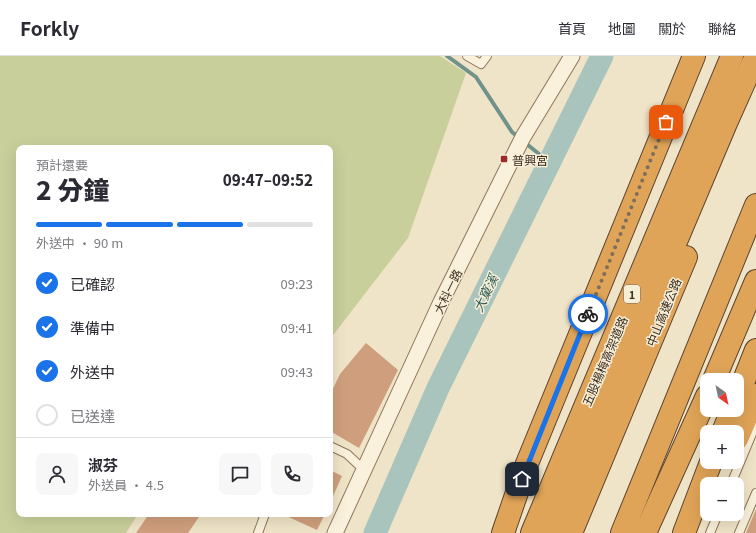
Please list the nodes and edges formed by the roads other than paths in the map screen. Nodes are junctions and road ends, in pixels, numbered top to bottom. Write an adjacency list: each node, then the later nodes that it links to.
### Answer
1 (467, 56): 2 (lane)
2 (487, 56)
3 (568, 56): 8 (lane)
4 (572, 56): 8 (street, 大科一路)
5 (694, 56): 31 (highway)
6 (732, 56): 32 (highway, 五股楊梅高架道路 / 1)
7 (756, 56): 33 (highway)
8 (563, 71): 22 (street, 大科一路)
9 (756, 81): 11 (highway)
10 (756, 92): 11 (highway, 中山高速公路)
11 (738, 129): 34 (highway, 中山高速公路)
12 (756, 205): 35 (highway)
13 (756, 281): 15 (highway)
14 (756, 350): 16 (highway)
15 (717, 373)
16 (744, 380)
17 (756, 395): 20 (highway)
18 (700, 411): 36 (highway)
19 (756, 424): 24 (lane)
20 (743, 425)
21 (333, 447): 22 (lane)
22 (363, 469): 30 (street, 大科一路)
23 (708, 469): 37 (highway)
24 (734, 477)
25 (756, 493): 40 (lane)
26 (264, 517): 29 (lane)
27 (702, 521): 38 (highway)
28 (715, 521): 39 (lane)
29 (258, 533)
30 (335, 533)
31 (503, 533)
32 (532, 533)
33 (552, 533)
34 (572, 533)
35 (622, 533)
36 (645, 533)
37 (684, 533)
38 (697, 533)
39 (710, 533)
40 (739, 533)

